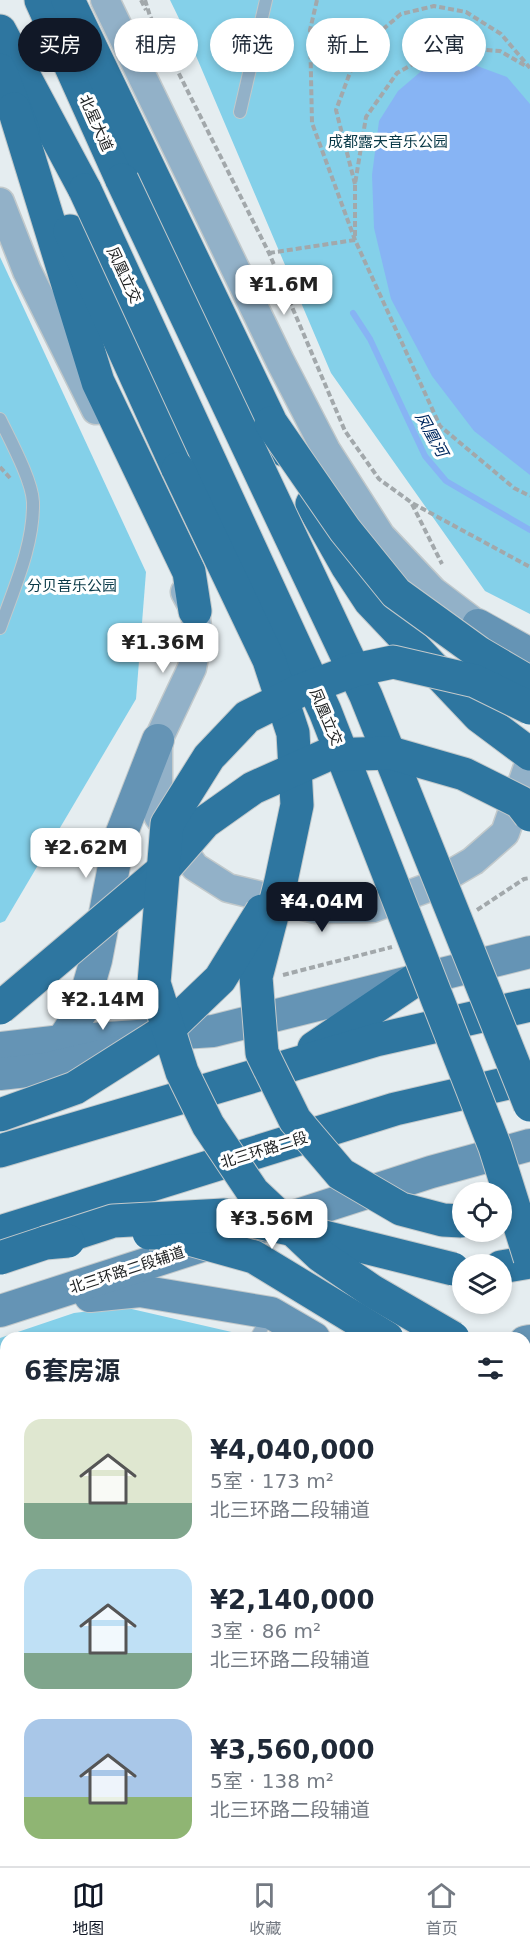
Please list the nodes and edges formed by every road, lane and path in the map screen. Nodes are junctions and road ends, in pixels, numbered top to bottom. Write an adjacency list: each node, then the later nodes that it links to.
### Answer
1 (41, 0): 12 (highway, 北星大道)
2 (68, 0): 12 (highway)
3 (105, 0): 24 (street)
4 (143, 0): 16 (path)
5 (266, 0): 11 (lane)
6 (317, 0): 15 (path)
7 (0, 31): 56 (highway, 凤凰立交, bridge)
8 (530, 68): 13 (path); 13 (path)
9 (0, 70): 10 (highway)
10 (14, 109): 23 (highway); 35 (highway, bridge)
11 (240, 112)
12 (135, 171): 18 (highway); 46 (highway, bridge)
13 (355, 184): 15 (path)
14 (0, 202): 23 (street)
15 (355, 240): 16 (path); 19 (path)
16 (269, 254): 20 (path)
17 (0, 419): 25 (lane)
18 (271, 423): 27 (highway, bridge); 31 (highway, bridge)
19 (530, 496)
20 (412, 503): 21 (path); 22 (path)
21 (530, 567)
22 (446, 574)
23 (195, 611): 30 (street)
24 (478, 625): 26 (main road); 29 (street)
25 (0, 628)
26 (530, 654)
27 (530, 683)
28 (530, 708): 34 (highway, bridge)
29 (530, 720)
30 (158, 740): 32 (street); 41 (main road)
31 (530, 754)
32 (530, 761)
33 (530, 815): 34 (highway, bridge)
34 (163, 870): 39 (highway, bridge); 63 (highway, bridge)
35 (281, 881): 47 (highway, bridge); 51 (highway, bridge)
36 (530, 952): 37 (main road)
37 (415, 980): 40 (main road); 43 (highway)
38 (530, 1005): 43 (highway)
39 (0, 1008)
40 (213, 1031): 41 (main road); 44 (main road)
41 (62, 1041): 42 (main road)
42 (0, 1048)
43 (287, 1066): 49 (highway)
44 (0, 1074)
45 (530, 1078): 53 (highway, 北三环路二段)
46 (530, 1105)
47 (0, 1115)
48 (530, 1144): 59 (main road, 北三环路二段辅道)
49 (0, 1151)
50 (530, 1219): 52 (highway)
51 (452, 1220)
52 (512, 1221)
53 (0, 1232)
54 (45, 1243): 55 (highway, bridge); 58 (highway, bridge); 62 (highway, bridge)
55 (0, 1258)
56 (530, 1260): 57 (highway)
57 (512, 1264)
58 (452, 1269)
59 (14, 1307): 60 (main road)
60 (264, 1325): 61 (main road)
61 (291, 1332)
62 (377, 1332)
63 (443, 1332)

